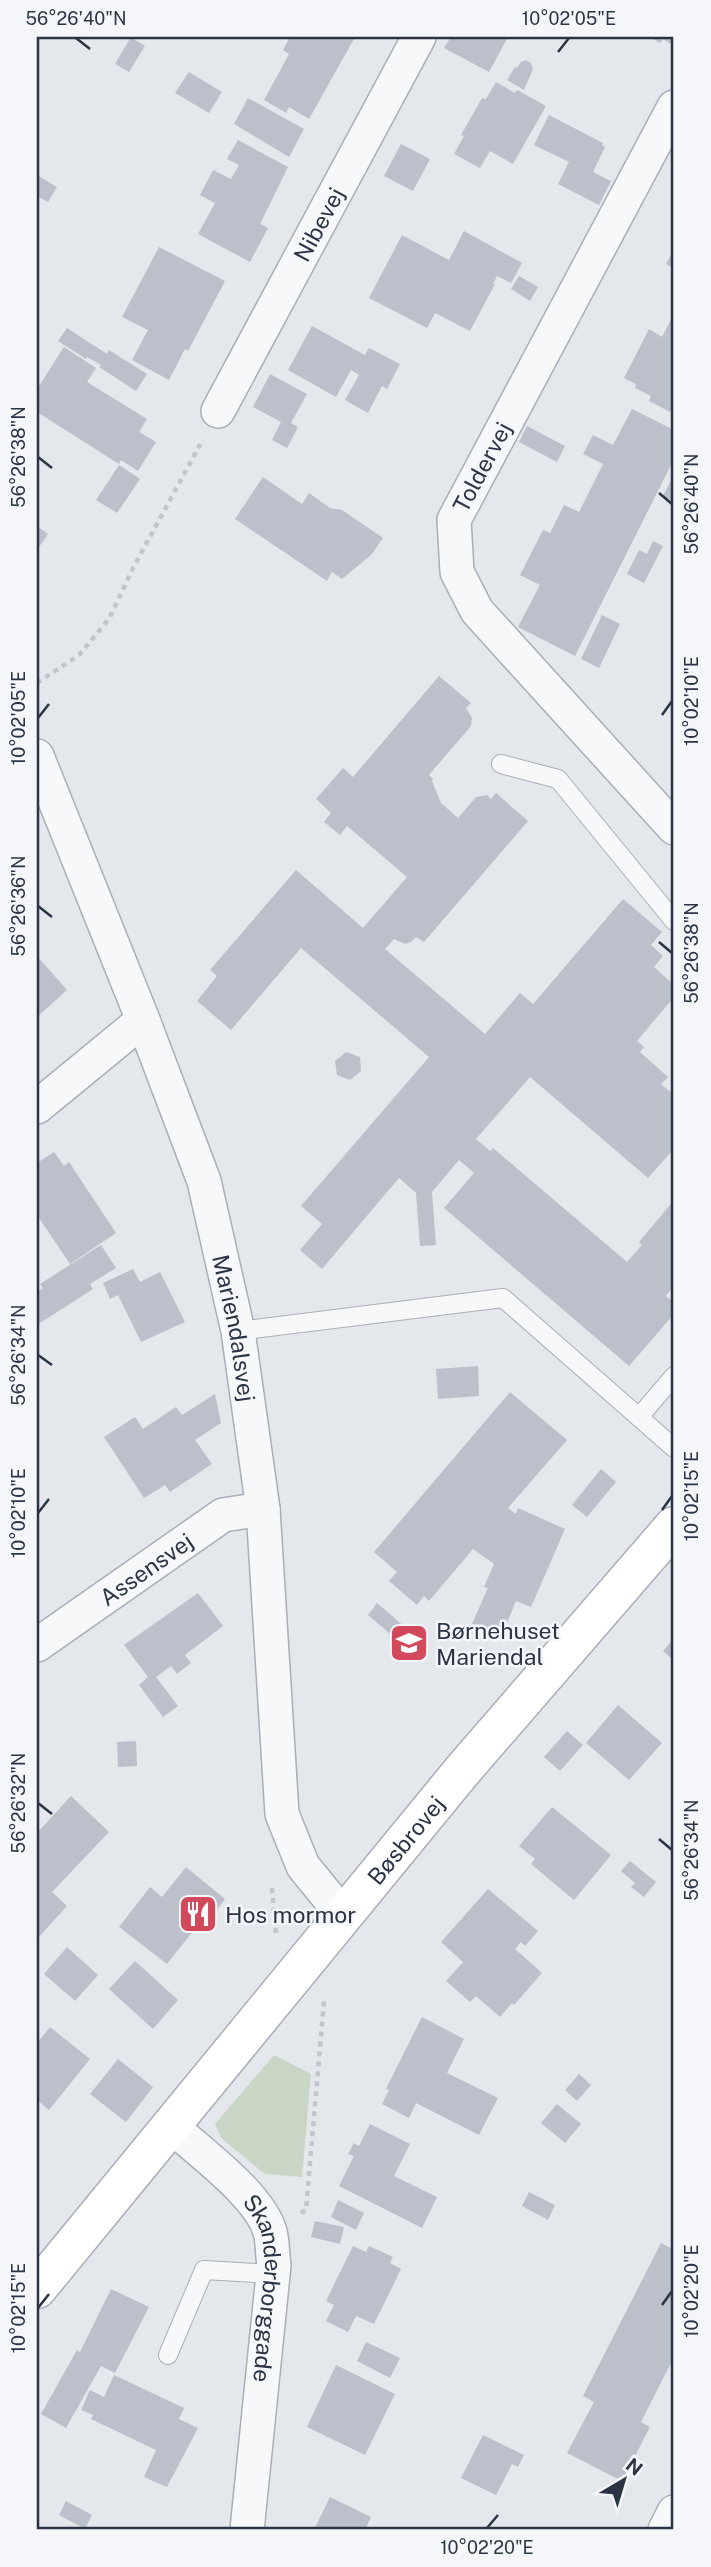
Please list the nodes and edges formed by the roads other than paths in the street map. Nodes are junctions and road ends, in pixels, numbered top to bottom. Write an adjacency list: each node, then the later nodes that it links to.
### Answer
1 (419, 37): 3 (street, Nibevej)
2 (674, 107): 6 (street, Toldervej)
3 (218, 411)
4 (37, 756): 8 (street, Mariendalsvej)
5 (501, 764): 7 (lane)
6 (674, 828)
7 (674, 921)
8 (143, 1020): 9 (street); 10 (street, Mariendalsvej)
9 (37, 1107)
10 (238, 1331): 12 (lane); 14 (street, Mariendalsvej)
11 (674, 1376): 12 (lane)
12 (639, 1417): 13 (lane)
13 (674, 1448)
14 (263, 1509): 16 (street, Assensvej); 17 (street, Mariendalsvej)
15 (674, 1526): 17 (street, Bøsbrovej)
16 (37, 1645)
17 (343, 1915): 18 (street, Bøsbrovej)
18 (170, 2125): 19 (street, Skanderborggade); 20 (street, Bøsbrovej)
19 (273, 2274): 21 (lane); 23 (street, Skanderborggade)
20 (37, 2289)
21 (168, 2355)
22 (674, 2512): 24 (street)
23 (247, 2530)
24 (665, 2530)

